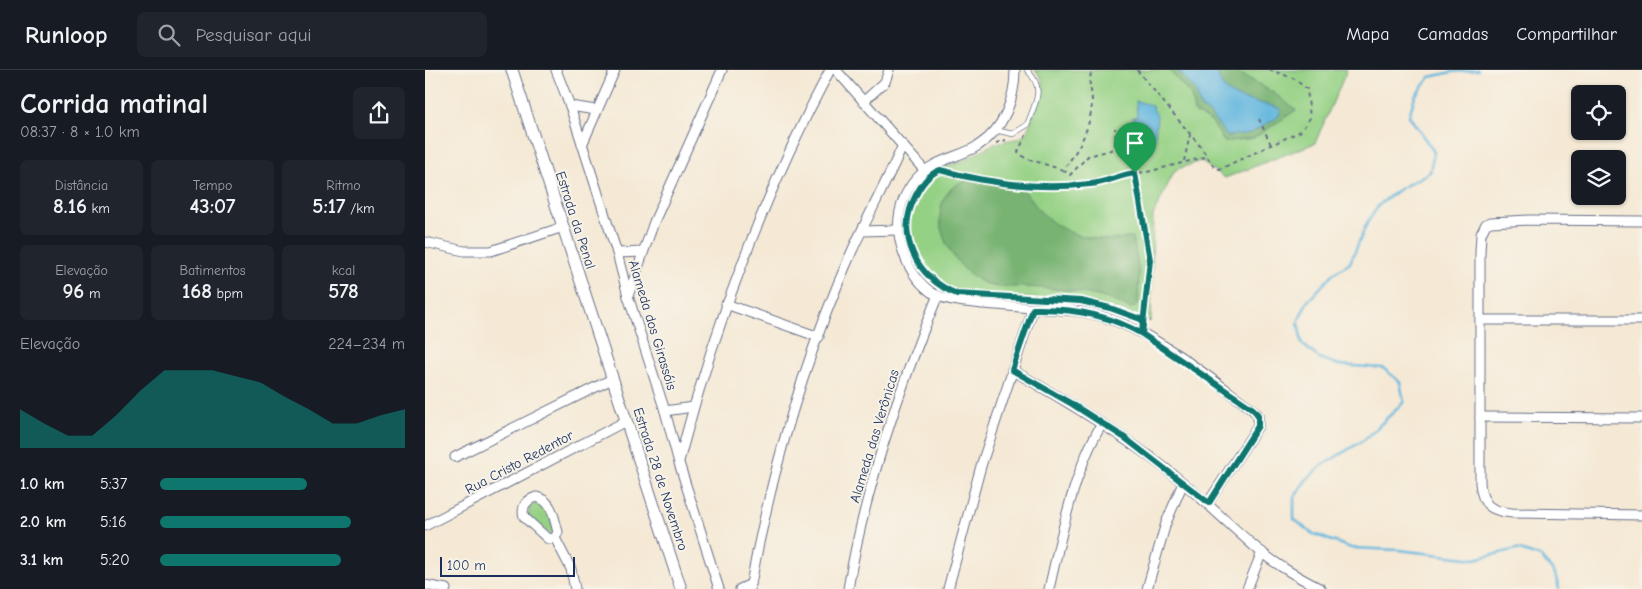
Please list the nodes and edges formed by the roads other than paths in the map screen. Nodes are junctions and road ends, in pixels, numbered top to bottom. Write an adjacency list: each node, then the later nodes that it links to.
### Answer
1 (512, 70): 18 (street, Estrada da Penal)
2 (556, 70): 11 (street, Alameda dos Girassóis)
3 (615, 70): 12 (street)
4 (722, 70): 23 (street)
5 (830, 70): 26 (street)
6 (836, 70): 10 (street)
7 (889, 70): 10 (street)
8 (1015, 70): 13 (street)
9 (1027, 70): 13 (lane)
10 (863, 102): 15 (street)
11 (570, 106): 12 (street); 14 (street, Alameda dos Girassóis)
12 (596, 110): 14 (street)
13 (995, 130): 16 (street)
14 (582, 145): 22 (street, Alameda dos Girassóis)
15 (903, 145): 16 (street); 20 (street)
16 (925, 171): 19 (street)
17 (1642, 221): 28 (street)
18 (563, 227): 21 (street); 32 (street, Estrada da Penal)
19 (897, 230): 20 (street); 24 (street)
20 (862, 231): 30 (street)
21 (425, 242)
22 (617, 252): 23 (street); 25 (street, Alameda dos Girassóis)
23 (643, 252): 25 (street)
24 (938, 295): 27 (street); 54 (street, Alameda das Verônicas)
25 (628, 296): 34 (street, Alameda dos Girassóis)
26 (726, 304): 30 (street); 33 (street)
27 (1033, 309): 31 (street); 42 (street)
28 (1479, 320): 29 (street); 35 (street)
29 (1642, 320)
30 (819, 337): 48 (street)
31 (1012, 370): 38 (street); 55 (street)
32 (612, 379): 37 (street, Estrada 28 de Novembro); 39 (street)
33 (693, 407): 34 (street); 40 (street)
34 (665, 411): 40 (street, Alameda dos Girassóis)
35 (1480, 417): 36 (street); 43 (street)
36 (1642, 418)
37 (626, 421): 44 (street, Rua Cristo Redentor); 51 (street, Estrada 28 de Novembro)
38 (1102, 424): 41 (street); 56 (street)
39 (455, 457)
40 (679, 463): 52 (street, Alameda dos Girassóis)
41 (1183, 483): 42 (street); 57 (street)
42 (1209, 503): 46 (street)
43 (1642, 515)
44 (425, 526)
45 (555, 538): 45 (street); 50 (street)
46 (1262, 552): 58 (street); 59 (street)
47 (425, 586): 49 (street)
48 (750, 586): 53 (street)
49 (446, 589)
50 (575, 589)
51 (681, 589)
52 (719, 589)
53 (740, 589)
54 (848, 589)
55 (948, 589)
56 (1049, 589)
57 (1147, 589)
58 (1247, 589)
59 (1321, 589)

